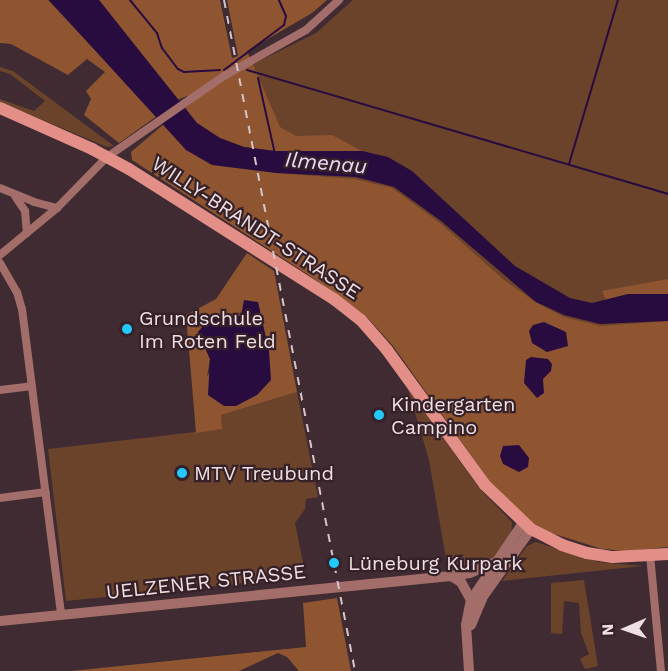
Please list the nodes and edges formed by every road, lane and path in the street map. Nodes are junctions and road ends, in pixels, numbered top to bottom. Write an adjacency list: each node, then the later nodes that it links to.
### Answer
1 (339, 0): 3 (street)
2 (0, 108): 3 (main road, WILLY-BRANDT-STRASSE)
3 (107, 157): 6 (street); 14 (main road, WILLY-BRANDT-STRASSE)
4 (0, 188): 5 (street)
5 (15, 195): 6 (street); 7 (street)
6 (57, 208): 7 (street)
7 (27, 233): 8 (street)
8 (0, 255)
9 (0, 263): 10 (street)
10 (32, 386): 11 (street); 12 (street)
11 (0, 390)
12 (46, 492): 13 (street); 22 (street)
13 (0, 498)
14 (527, 526): 16 (main road, WILLY-BRANDT-STRASSE); 17 (street); 20 (street)
15 (668, 554): 16 (main road, WILLY-BRANDT-STRASSE)
16 (650, 555): 26 (street)
17 (496, 562): 18 (street, UELZENER STRASSE); 20 (street)
18 (470, 573): 19 (street, UELZENER STRASSE); 20 (street)
19 (452, 576): 20 (street, UELZENER STRASSE); 21 (street); 22 (street, UELZENER STRASSE)
20 (487, 583): 21 (street); 24 (street)
21 (471, 600): 24 (street)
22 (61, 615): 23 (street, UELZENER STRASSE)
23 (0, 621)
24 (467, 646): 25 (street)
25 (469, 671)
26 (661, 671)

